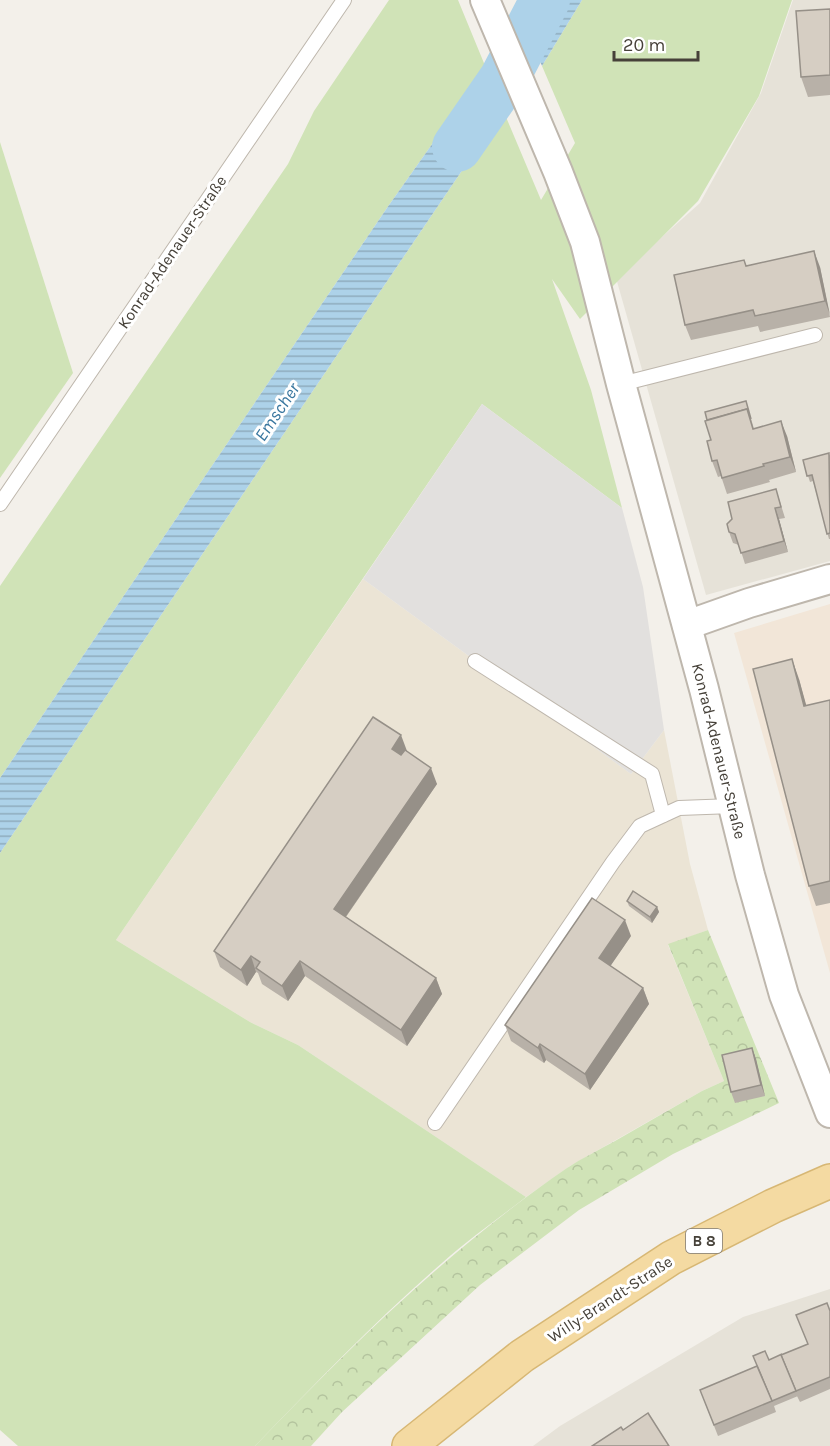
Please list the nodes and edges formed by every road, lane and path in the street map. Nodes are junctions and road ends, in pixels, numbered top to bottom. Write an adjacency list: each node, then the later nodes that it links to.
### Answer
1 (344, 0): 5 (lane, Konrad-Adenauer-Straße)
2 (485, 0): 4 (street, Konrad-Adenauer-Straße)
3 (815, 335): 4 (lane)
4 (621, 384): 7 (street, Konrad-Adenauer-Straße)
5 (0, 504)
6 (830, 579): 7 (street)
7 (687, 625): 9 (street, Konrad-Adenauer-Straße)
8 (475, 662): 10 (lane)
9 (733, 806): 10 (lane); 11 (street, Konrad-Adenauer-Straße)
10 (663, 815): 12 (lane)
11 (830, 1113)
12 (435, 1123)
13 (830, 1181): 14 (main road, Willy-Brandt-Straße / B 8)
14 (409, 1446)

